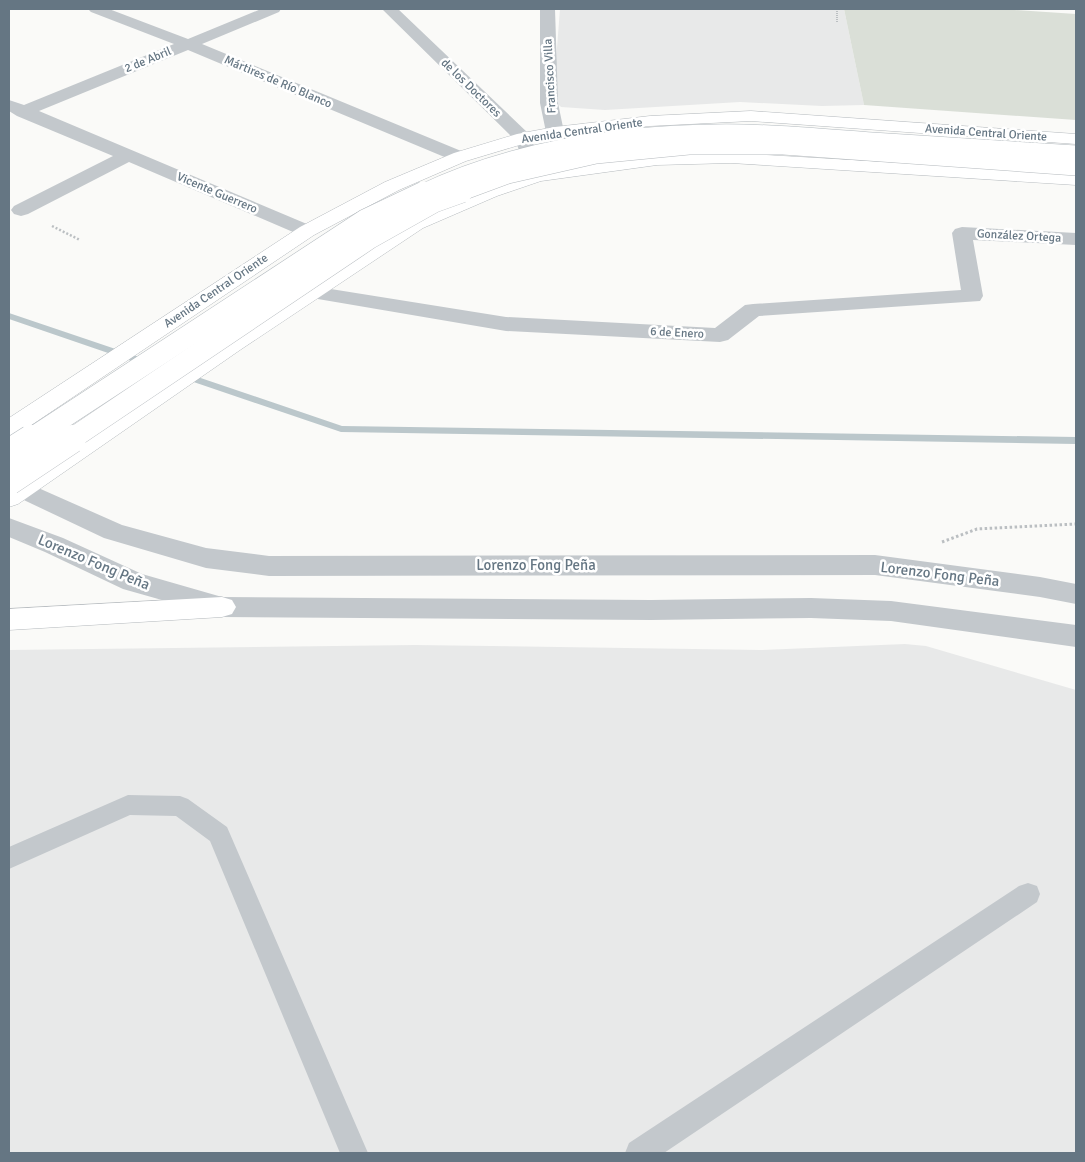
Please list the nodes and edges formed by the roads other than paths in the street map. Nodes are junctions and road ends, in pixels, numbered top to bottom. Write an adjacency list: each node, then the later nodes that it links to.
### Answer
1 (96, 9): 5 (street, Mártires de Río Blanco)
2 (274, 9): 5 (street, 2 de Abril)
3 (390, 9): 8 (street, de los Doctores)
4 (547, 9): 7 (street, Francisco Villa)
5 (188, 44): 6 (street, 2 de Abril); 12 (street, Mártires de Río Blanco)
6 (16, 109): 11 (street, Vicente Guerrero)
7 (555, 132): 8 (main road, Avenida Central Oriente); 9 (main road, Avenida Central Oriente); 14 (street, Francisco Villa)
8 (523, 138): 12 (main road, Avenida Central Oriente); 15 (street, de los Doctores)
9 (1076, 139)
10 (1076, 154): 23 (main road, bridge)
11 (127, 156): 17 (street); 18 (street, Vicente Guerrero)
12 (460, 157): 18 (main road, Avenida Central Oriente)
13 (1076, 168): 24 (main road, bridge)
14 (569, 171): 15 (main road); 16 (main road)
15 (538, 176): 21 (main road)
16 (1076, 179)
17 (21, 210)
18 (306, 231): 22 (main road, Avenida Central Oriente)
19 (962, 234): 20 (street, González Ortega); 21 (street, 6 de Enero)
20 (1076, 239)
21 (312, 292): 24 (main road)
22 (9, 429)
23 (9, 453)
24 (12, 488): 26 (street, Lorenzo Fong Peña)
25 (9, 527): 28 (street, Lorenzo Fong Peña)
26 (875, 565): 27 (street, Lorenzo Fong Peña); 29 (street)
27 (1076, 594)
28 (222, 607): 29 (street, Lorenzo Fong Peña); 30 (main road)
29 (891, 611): 31 (street, Lorenzo Fong Peña)
30 (9, 620)
31 (1076, 636)
32 (9, 858): 34 (lane)
33 (1028, 894): 35 (lane)
34 (354, 1153)
35 (639, 1153)

